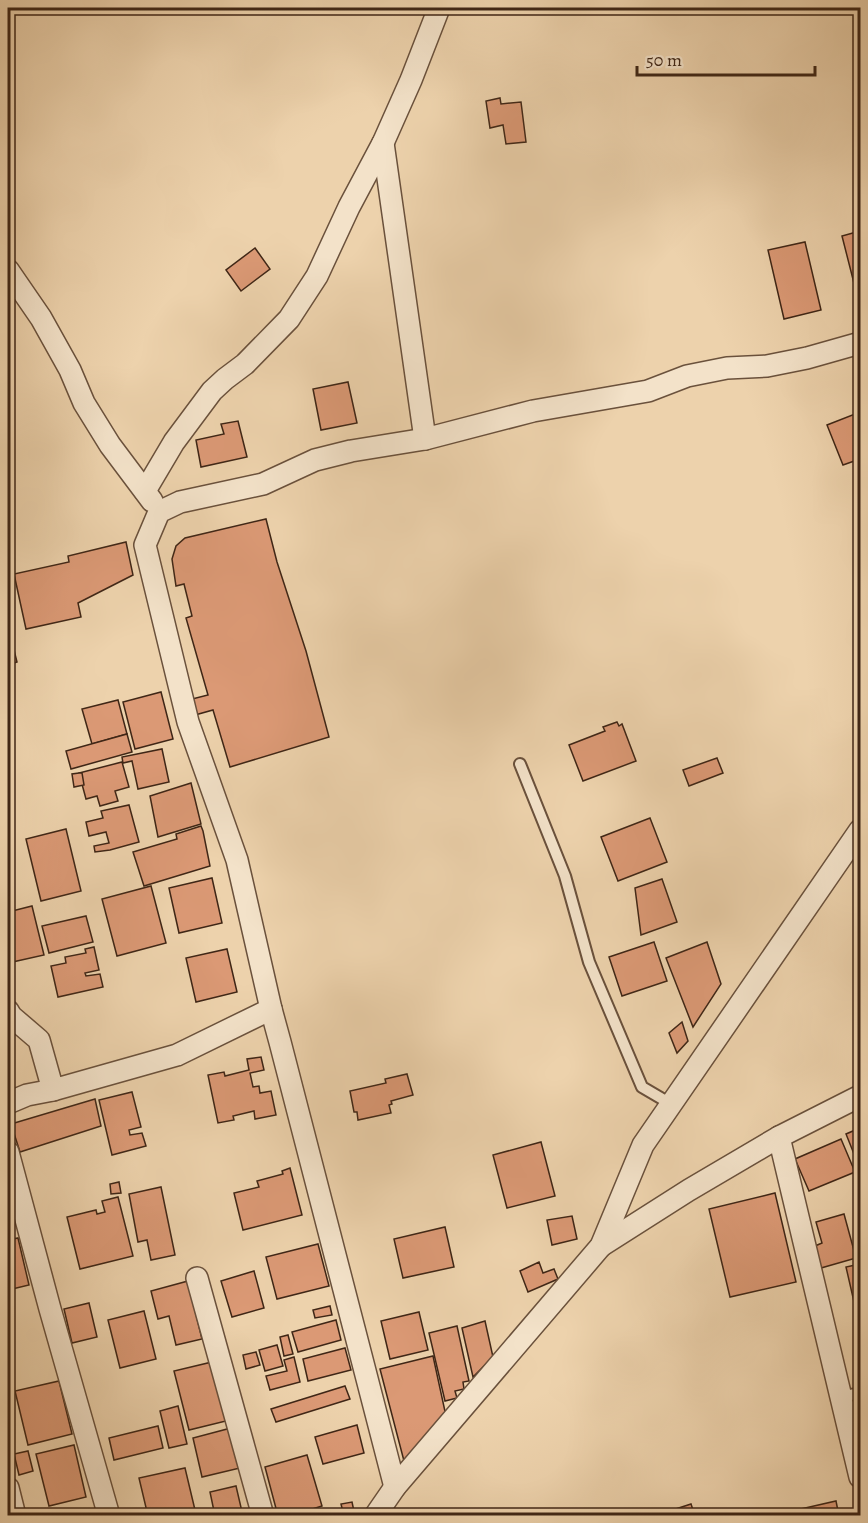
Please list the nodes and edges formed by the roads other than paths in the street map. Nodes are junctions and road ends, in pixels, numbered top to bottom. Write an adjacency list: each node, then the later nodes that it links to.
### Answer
1 (439, 8): 2 (street)
2 (383, 143): 5 (street); 6 (street)
3 (8, 270): 6 (street)
4 (861, 343): 5 (street)
5 (424, 439): 7 (street)
6 (144, 491): 7 (street)
7 (159, 512): 10 (street)
8 (520, 764): 15 (lane)
9 (861, 830): 15 (street)
10 (271, 1009): 12 (street); 22 (street)
11 (8, 1011): 12 (street)
12 (53, 1090): 14 (street)
13 (861, 1096): 16 (street)
14 (8, 1103)
15 (671, 1104): 18 (street)
16 (779, 1137): 18 (street); 20 (street)
17 (8, 1152): 25 (street)
18 (601, 1246): 22 (street)
19 (197, 1278): 26 (street)
20 (851, 1395): 21 (street)
21 (861, 1477)
22 (395, 1487): 27 (street)
23 (8, 1488): 24 (street)
24 (15, 1515)
25 (109, 1515)
26 (263, 1515)
27 (375, 1515)

